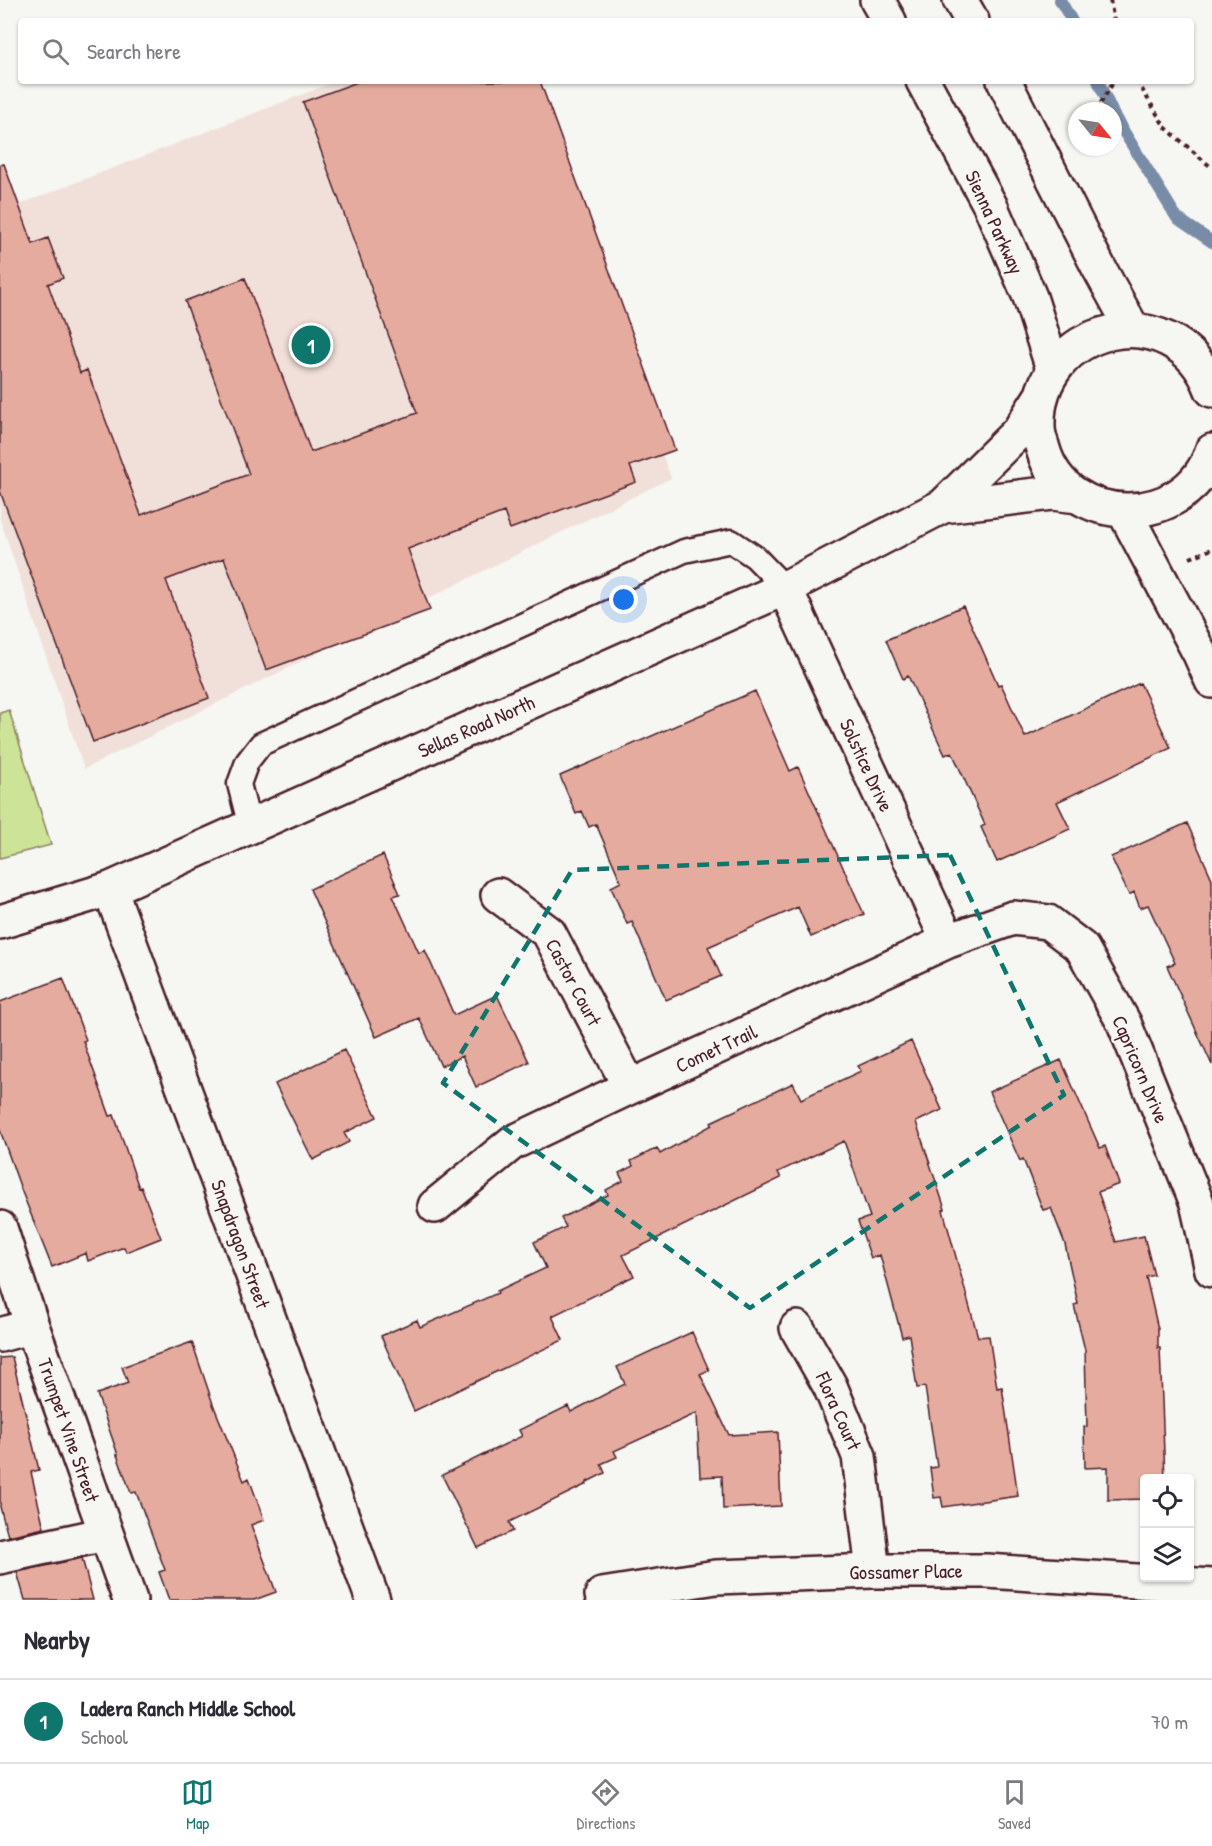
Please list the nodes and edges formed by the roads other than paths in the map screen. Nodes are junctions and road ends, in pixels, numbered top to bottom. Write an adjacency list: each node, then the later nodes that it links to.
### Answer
1 (877, 0): 3 (street)
2 (960, 0): 4 (street)
3 (887, 18)
4 (970, 18)
5 (925, 84): 8 (street, Sienna Parkway)
6 (1006, 84): 7 (street)
7 (1133, 330): 8 (street); 9 (street)
8 (1047, 383): 11 (street, Sienna Parkway); 12 (street, Sellas Road North)
9 (1212, 390)
10 (1211, 463): 13 (street, Sienna Parkway)
11 (1078, 496): 12 (street, Sellas Road North); 13 (street, Sienna Parkway)
12 (943, 506): 14 (street, Sellas Road North)
13 (1124, 511): 15 (street)
14 (785, 588): 16 (street, Sellas Road North); 16 (lane); 21 (street, Solstice Drive)
15 (1212, 681)
16 (250, 826): 17 (street, Sellas Road North)
17 (110, 889): 20 (street, Sellas Road North); 35 (street, Snapdragon Street)
18 (498, 895): 22 (street, Castor Court)
19 (1013, 918): 21 (street, Comet Trail); 25 (street, Capricorn Drive)
20 (0, 922)
21 (948, 942): 22 (street, Comet Trail)
22 (630, 1087): 23 (street, Comet Trail)
23 (435, 1206)
24 (0, 1228): 26 (street, Trumpet Vine Street)
25 (1212, 1270)
26 (33, 1326): 28 (street); 29 (street, Trumpet Vine Street)
27 (797, 1328): 31 (street, Flora Court)
28 (0, 1335)
29 (106, 1534): 30 (street); 34 (street, Trumpet Vine Street)
30 (0, 1557)
31 (873, 1571): 32 (street, Gossamer Place); 33 (street, Gossamer Place)
32 (1212, 1586)
33 (602, 1595)
34 (130, 1600)
35 (373, 1600)

